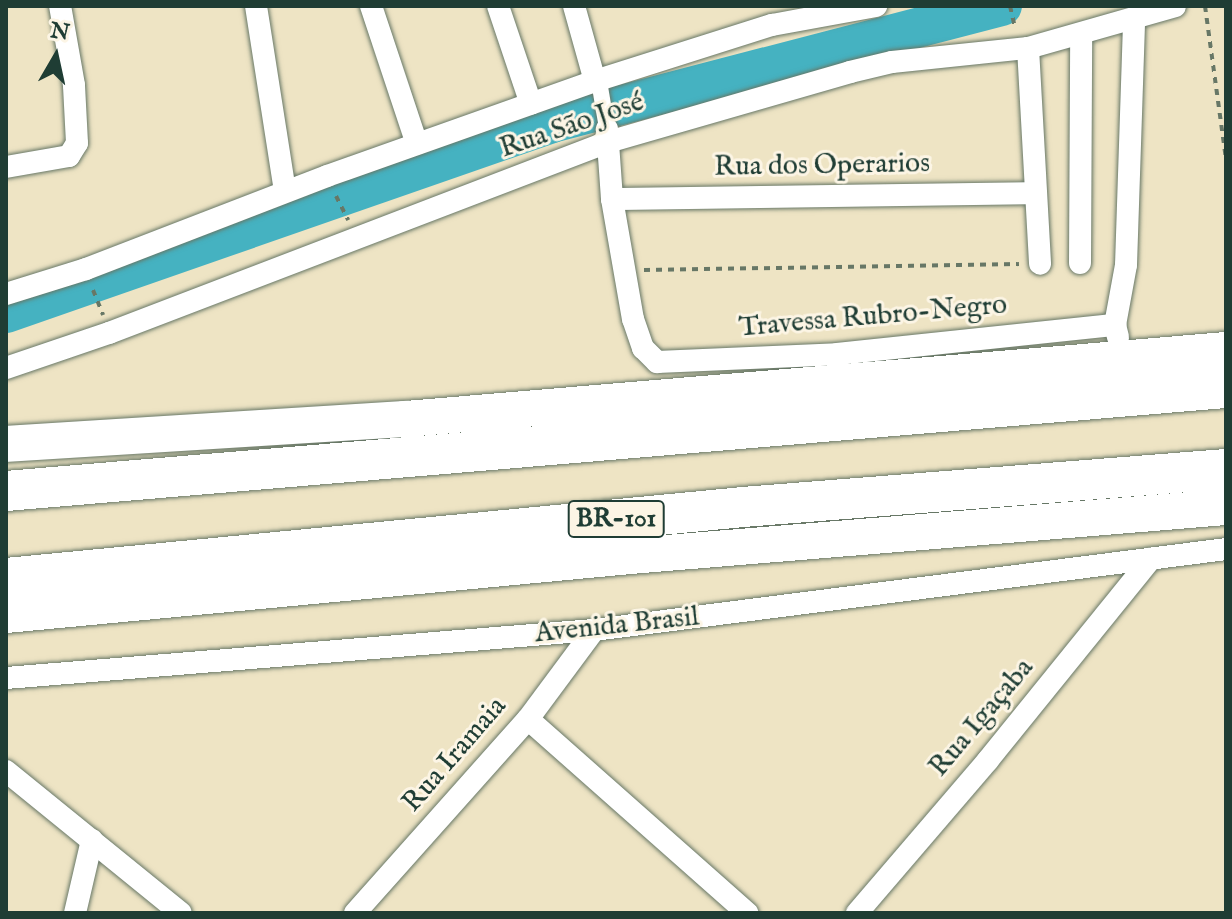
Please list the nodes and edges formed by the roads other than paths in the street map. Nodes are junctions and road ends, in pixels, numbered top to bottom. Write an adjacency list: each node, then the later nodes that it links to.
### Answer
1 (60, 6): 15 (street)
2 (256, 6): 16 (street)
3 (371, 6): 14 (street)
4 (498, 6): 12 (street)
5 (876, 6): 11 (street, Rua São José)
6 (1175, 6): 8 (street, Rua São José)
7 (580, 8): 11 (street)
8 (1134, 20): 9 (street, Rua São José); 22 (street)
9 (1081, 34): 10 (street, Rua São José); 19 (street)
10 (1028, 48): 13 (street, Rua São José); 17 (street)
11 (598, 84): 12 (street, Rua São José); 13 (street)
12 (531, 104): 14 (street, Rua São José)
13 (607, 135): 18 (street); 24 (street, Rua São José)
14 (417, 144): 16 (street, Rua São José)
15 (6, 167)
16 (285, 191): 21 (street, Rua São José)
17 (1034, 193): 18 (street, Rua dos Operarios); 20 (street)
18 (612, 199): 22 (street, Travessa Rubro-Negro)
19 (1080, 263)
20 (1040, 264)
21 (6, 294)
22 (1119, 342): 23 (highway); 26 (highway)
23 (1226, 350)
24 (6, 368)
25 (1226, 388): 27 (highway)
26 (6, 444)
27 (285, 468): 29 (highway); 30 (highway)
28 (1226, 469): 34 (highway, BR-101)
29 (6, 470)
30 (6, 491)
31 (1226, 507): 35 (highway)
32 (1226, 549): 33 (street, Avenida Brasil)
33 (1151, 559): 36 (street, Avenida Brasil); 45 (street, Rua Igaçaba)
34 (6, 578)
35 (6, 615)
36 (594, 630): 37 (street, Avenida Brasil); 38 (street, Rua Iramaia)
37 (6, 678)
38 (528, 719): 43 (street, Rua Iramaia); 44 (street)
39 (6, 771): 40 (street)
40 (92, 840): 41 (street); 42 (street)
41 (75, 913)
42 (181, 913)
43 (355, 913)
44 (747, 913)
45 (857, 913)

